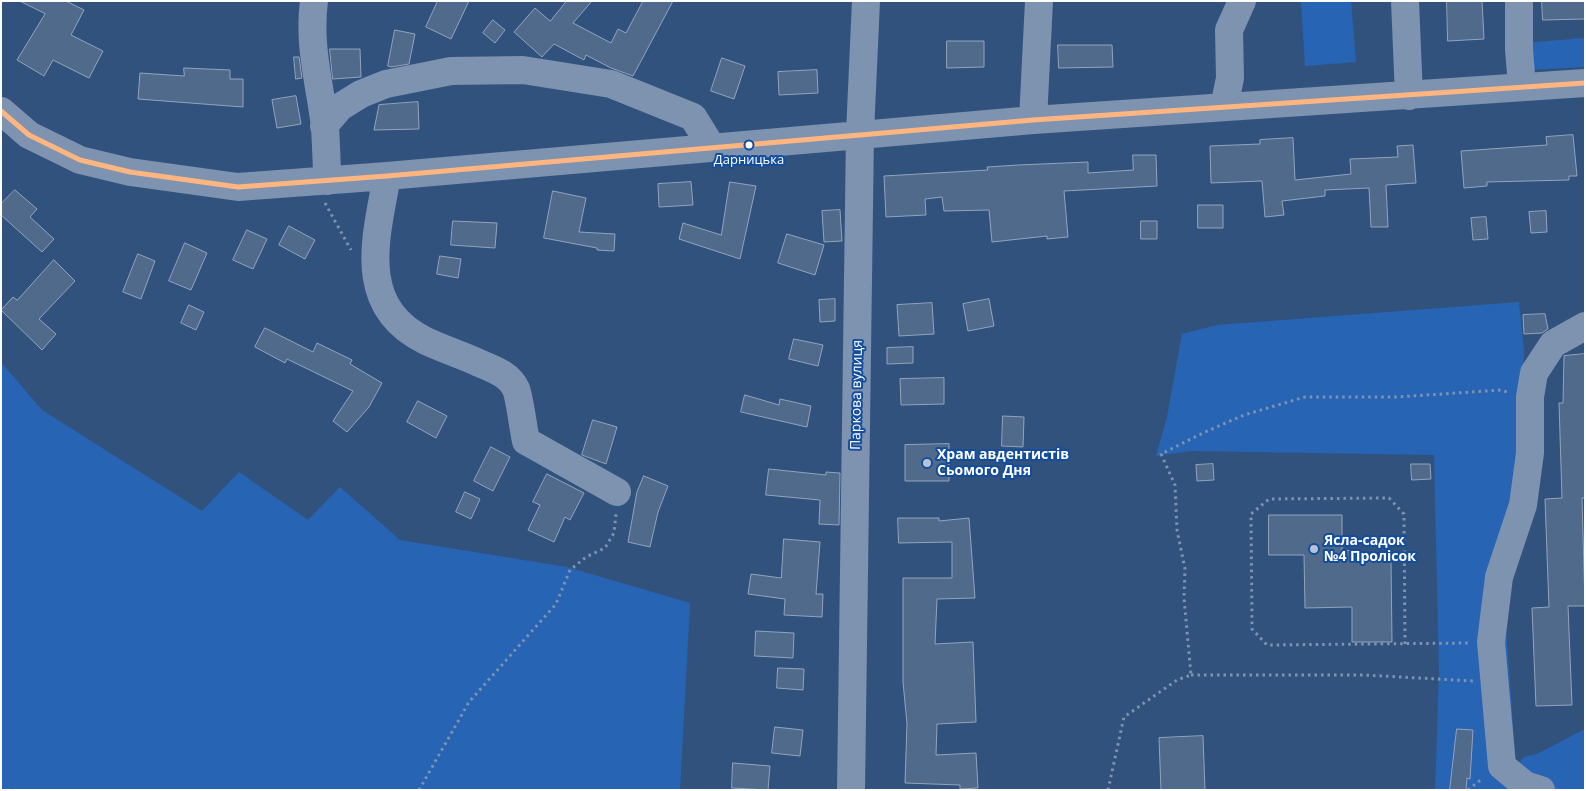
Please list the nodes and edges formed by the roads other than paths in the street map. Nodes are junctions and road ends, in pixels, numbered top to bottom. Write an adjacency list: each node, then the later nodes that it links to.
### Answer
1 (314, 1): 13 (street)
2 (866, 1): 14 (street, Паркова вулиця)
3 (1039, 1): 12 (street)
4 (1242, 1): 10 (street)
5 (1405, 1): 9 (street)
6 (1519, 1): 8 (street)
7 (1585, 83): 8 (street)
8 (1522, 87): 9 (street)
9 (1409, 96): 10 (street)
10 (1224, 107): 12 (street)
11 (1, 111): 17 (street)
12 (1033, 120): 14 (street)
13 (324, 126): 15 (street); 17 (street)
14 (860, 133): 15 (street); 20 (street, Паркова вулиця)
15 (711, 146): 16 (street)
16 (387, 176): 17 (street); 19 (street)
17 (319, 181)
18 (1585, 326): 21 (street)
19 (617, 492)
20 (851, 790)
21 (1541, 790)

